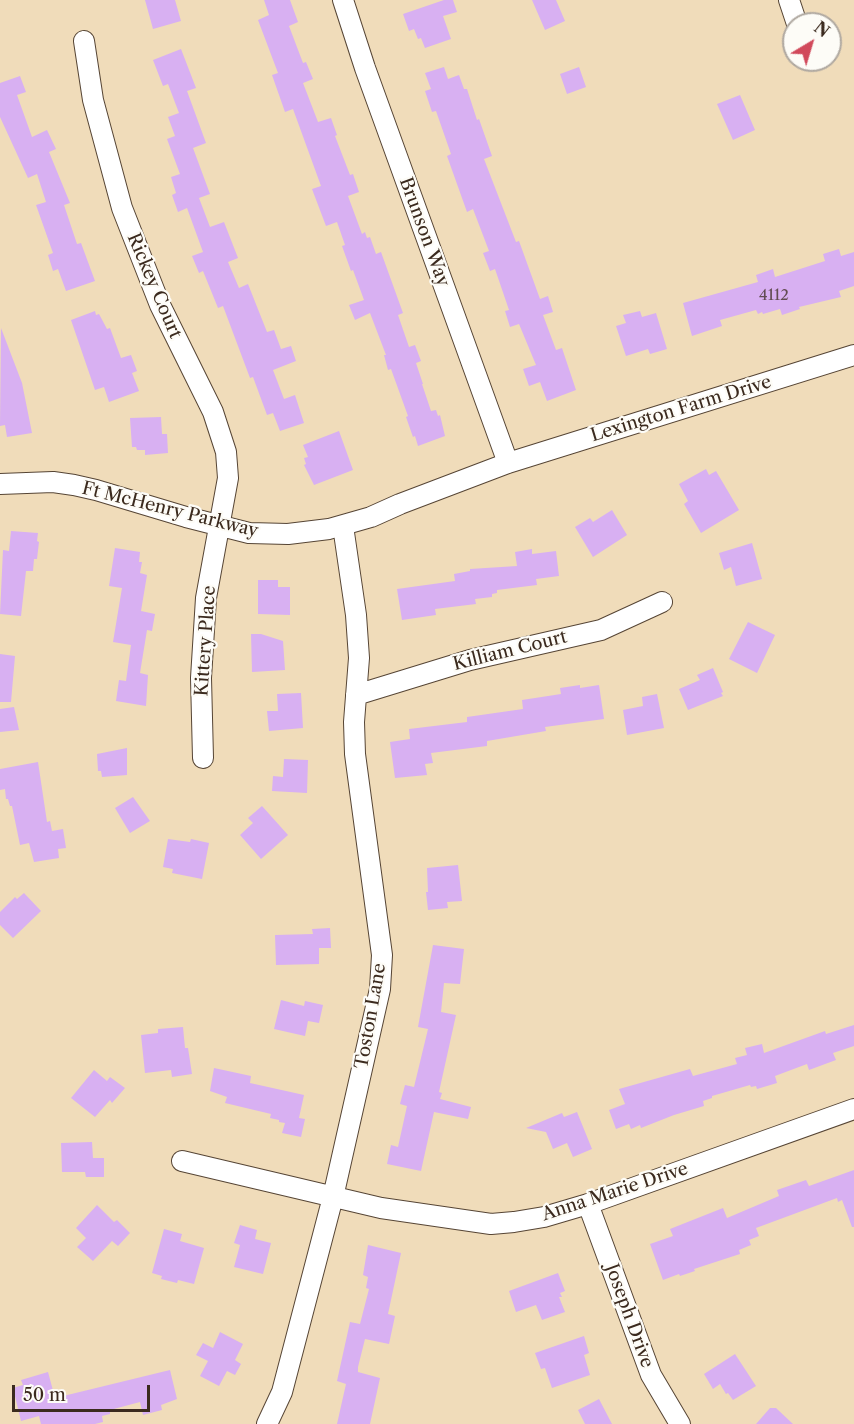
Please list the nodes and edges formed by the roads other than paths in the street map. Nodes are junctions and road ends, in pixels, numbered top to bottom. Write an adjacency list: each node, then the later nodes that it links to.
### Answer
1 (343, 0): 4 (street, Brunson Way)
2 (84, 41): 6 (street, Rickey Court)
3 (854, 355): 4 (street, Lexington Farm Drive)
4 (508, 463): 7 (street, Ft McHenry Parkway)
5 (0, 484): 6 (street, Ft McHenry Parkway)
6 (219, 526): 7 (street, Ft McHenry Parkway); 10 (street, Kittery Place)
7 (343, 526): 9 (street, Toston Lane)
8 (662, 602): 9 (street, Killiam Court)
9 (356, 694): 13 (street, Toston Lane)
10 (203, 758)
11 (854, 1109): 14 (street, Anna Marie Drive)
12 (182, 1161): 13 (street, Anna Marie Drive)
13 (333, 1197): 14 (street, Anna Marie Drive); 15 (street, Toston Lane)
14 (588, 1204): 16 (street, Joseph Drive)
15 (267, 1424)
16 (680, 1424)

